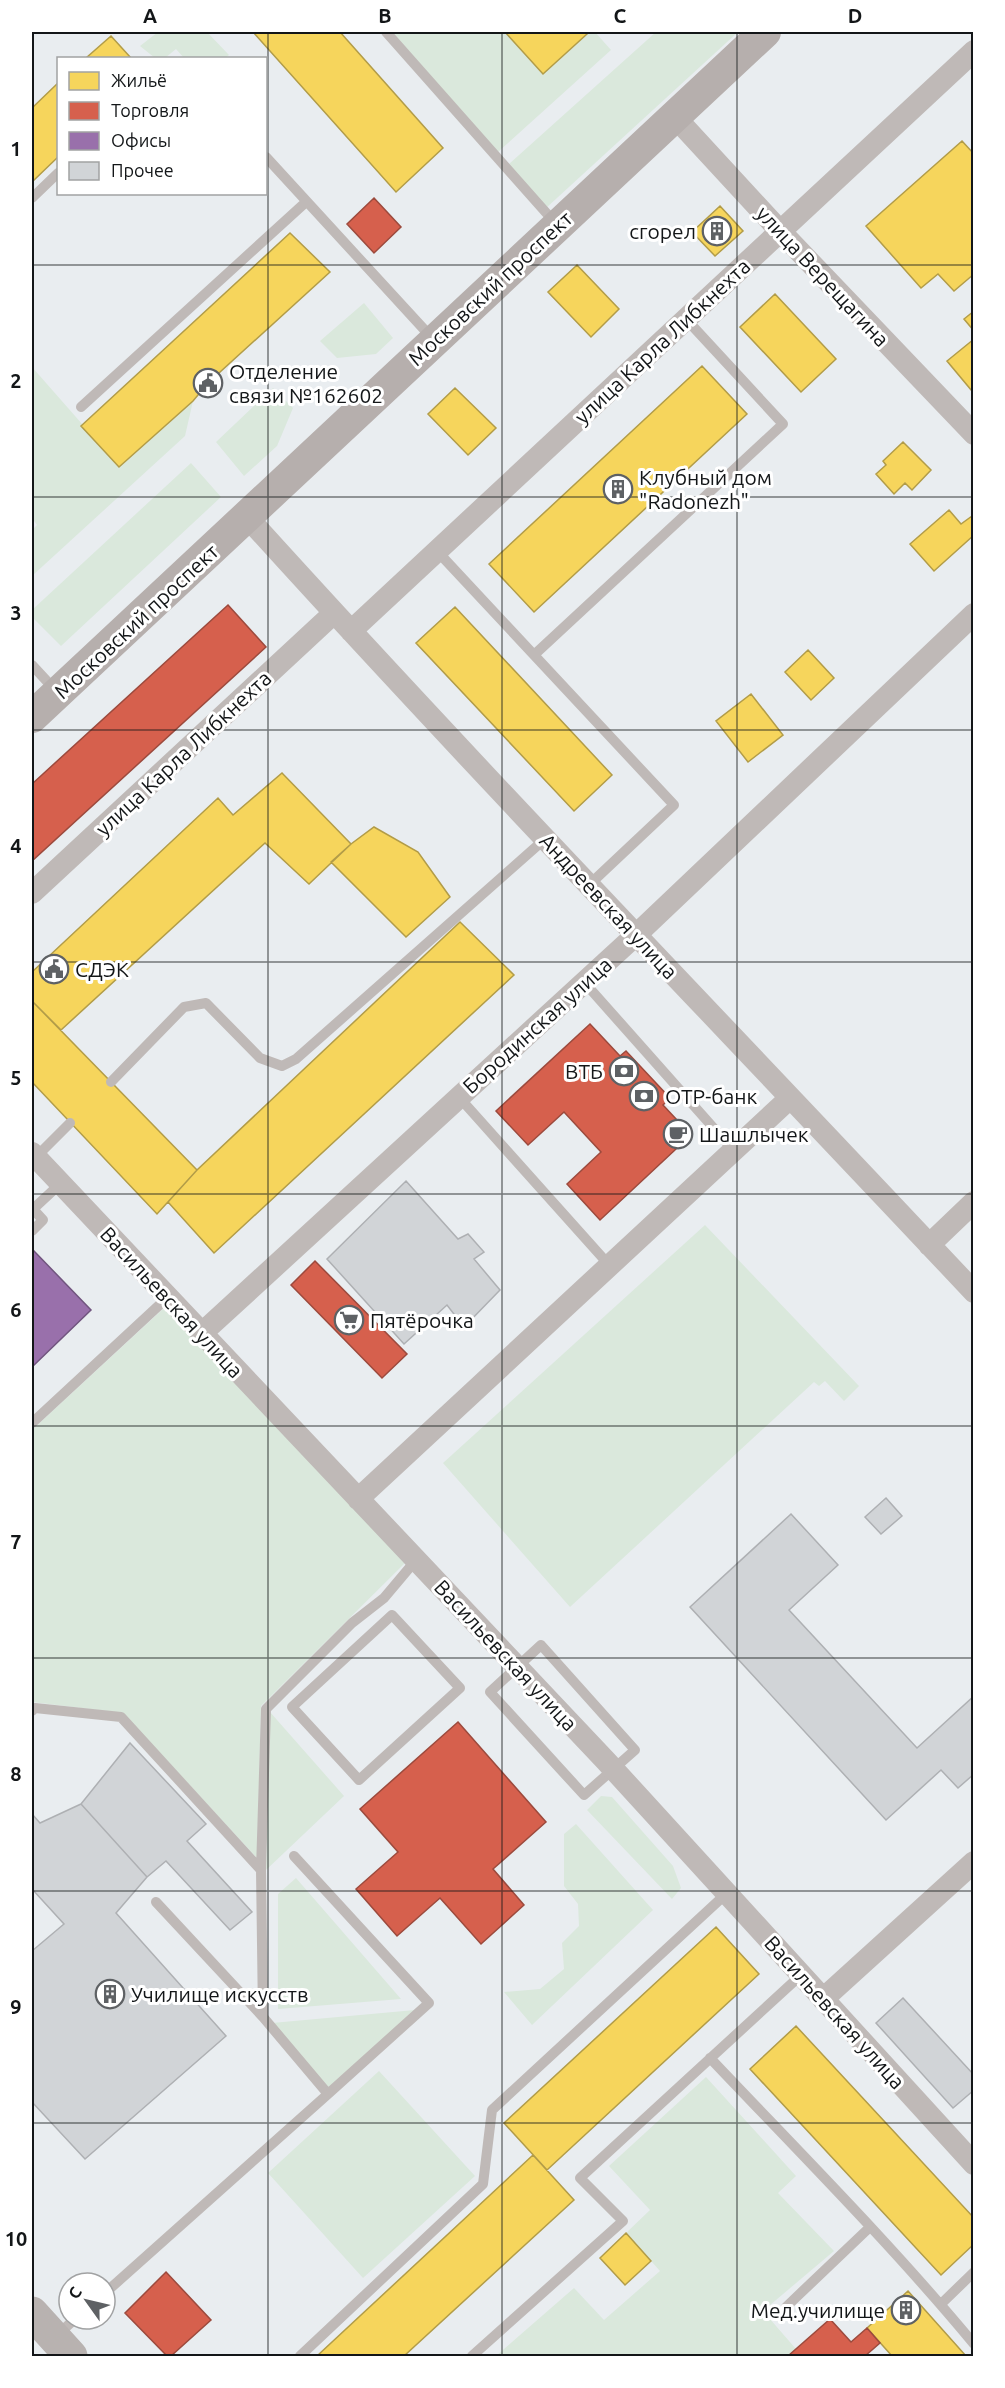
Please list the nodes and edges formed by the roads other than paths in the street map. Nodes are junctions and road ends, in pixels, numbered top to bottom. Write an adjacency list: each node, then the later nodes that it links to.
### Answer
1 (386, 32): 9 (lane)
2 (765, 32): 4 (street, Московский проспект)
3 (974, 51): 10 (street, улица Карла Либкнехта)
4 (674, 116): 9 (street, Московский проспект); 10 (street, улица Верещагина)
5 (267, 158): 8 (lane)
6 (57, 174): 7 (lane)
7 (32, 198)
8 (306, 202): 12 (lane); 13 (lane)
9 (558, 225): 12 (street, Московский проспект)
10 (780, 231): 11 (street, улица Карла Либкнехта); 14 (street, улица Верещагина)
11 (686, 319): 16 (street, улица Карла Либкнехта); 20 (lane)
12 (435, 341): 15 (street, Московский проспект)
13 (81, 407)
14 (974, 435)
15 (247, 517): 17 (street, Андреевская улица); 22 (street, Московский проспект)
16 (437, 551): 19 (street, улица Карла Либкнехта); 20 (lane)
17 (334, 613): 19 (street, Андреевская улица); 26 (street, улица Карла Либкнехта)
18 (974, 614): 27 (street, Бородинская улица)
19 (351, 631): 24 (street, Андреевская улица)
20 (534, 656): 25 (lane)
21 (32, 665): 22 (lane)
22 (58, 693): 23 (street, Московский проспект)
23 (32, 717)
24 (546, 838): 25 (street, Андреевская улица); 29 (lane)
25 (590, 884): 27 (street, Андреевская улица)
26 (32, 893)
27 (637, 934): 28 (street, Бородинская улица); 31 (street, Андреевская улица)
28 (584, 982): 30 (street, Бородинская улица); 33 (lane)
29 (111, 1082)
30 (458, 1096): 40 (lane); 43 (street, Бородинская улица)
31 (789, 1099): 33 (street); 39 (street, Андреевская улица)
32 (70, 1123): 34 (lane)
33 (734, 1151): 40 (street)
34 (34, 1155): 35 (street, Васильевская улица)
35 (60, 1184): 37 (lane); 42 (street, Васильевская улица)
36 (974, 1202): 39 (street)
37 (32, 1209): 38 (lane)
38 (32, 1231)
39 (929, 1245): 41 (street, Андреевская улица)
40 (610, 1266): 45 (street)
41 (974, 1292)
42 (168, 1297): 43 (street, Васильевская улица); 44 (lane)
43 (202, 1333): 45 (street, Васильевская улица)
44 (32, 1423)
45 (358, 1498): 46 (street, Васильевская улица)
46 (416, 1560): 47 (lane); 49 (street, Васильевская улица)
47 (352, 1623): 48 (lane); 54 (lane)
48 (365, 1639): 48 (lane)
49 (517, 1667): 51 (street, Васильевская улица); 51 (lane); 51 (lane)
50 (32, 1711): 54 (lane)
51 (614, 1769): 55 (street, Васильевская улица)
52 (294, 1856): 61 (lane)
53 (974, 1862): 58 (street)
54 (261, 1870): 59 (lane)
55 (727, 1893): 57 (street, Васильевская улица); 71 (lane)
56 (156, 1902): 59 (lane)
57 (801, 1975): 58 (street, Васильевская улица); 60 (lane)
58 (824, 1999): 62 (street, Васильевская улица)
59 (263, 2017): 61 (lane)
60 (710, 2058): 63 (lane); 72 (lane)
61 (328, 2094): 65 (lane)
62 (974, 2164)
63 (870, 2227): 66 (lane); 67 (lane)
64 (974, 2272): 66 (lane)
65 (117, 2282)
66 (940, 2304): 70 (lane)
67 (786, 2307)
68 (32, 2313): 69 (main road)
69 (64, 2342)
70 (974, 2344)
71 (301, 2356)
72 (472, 2356)

